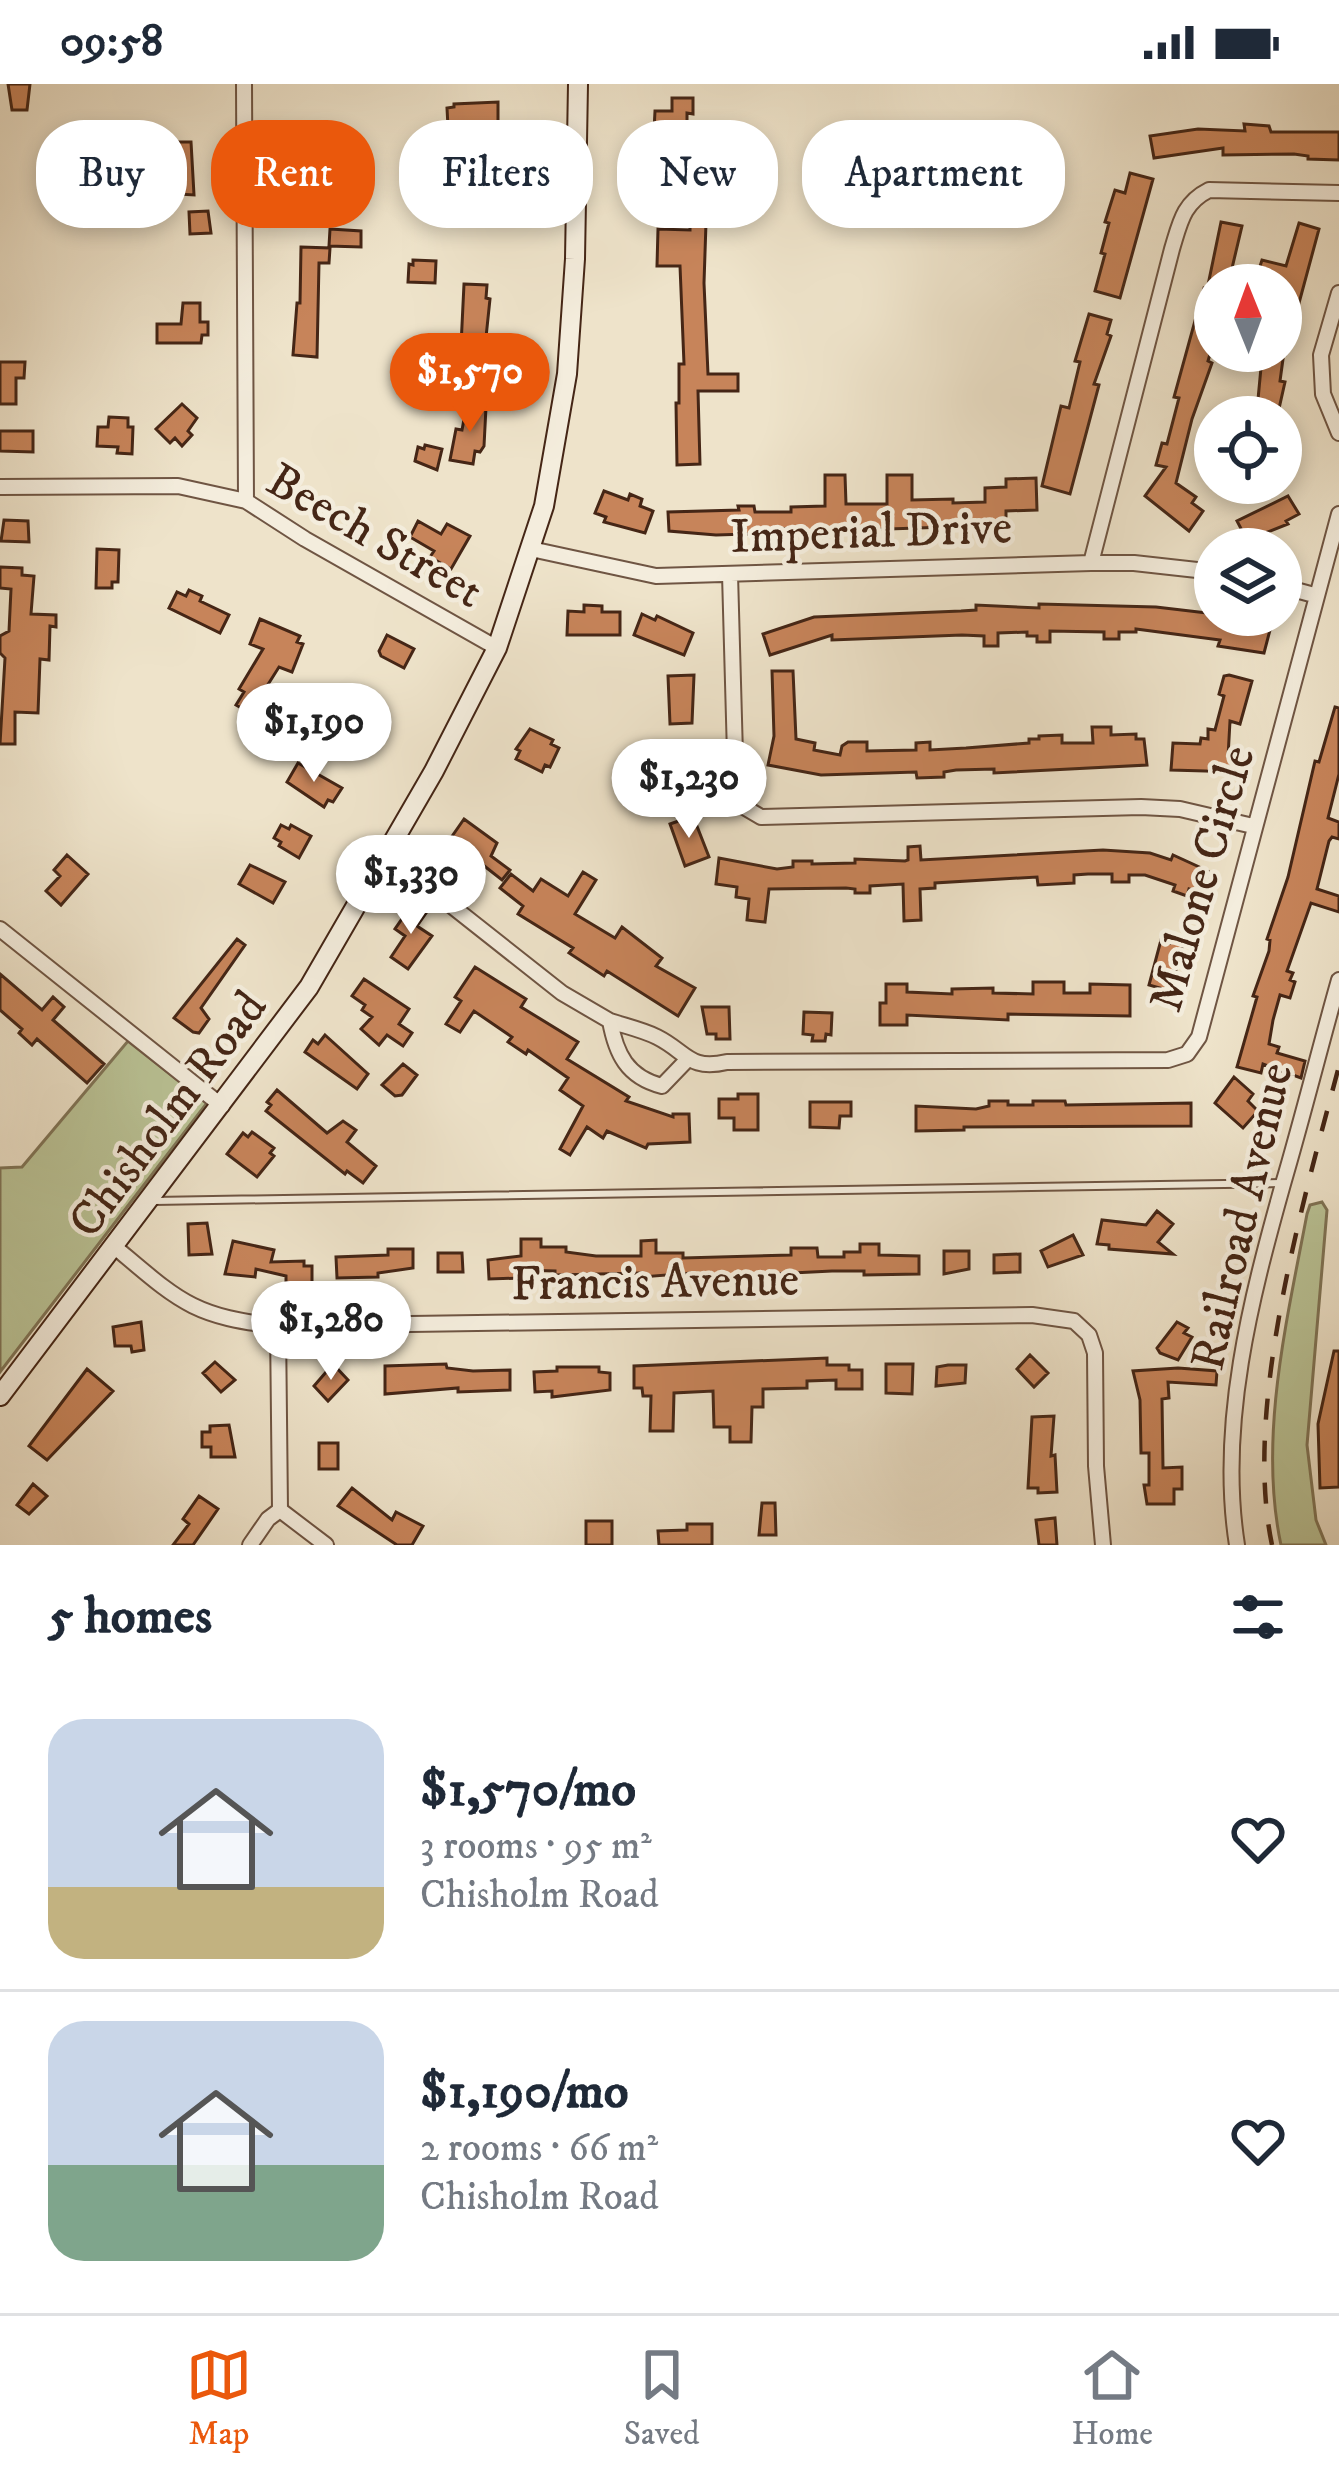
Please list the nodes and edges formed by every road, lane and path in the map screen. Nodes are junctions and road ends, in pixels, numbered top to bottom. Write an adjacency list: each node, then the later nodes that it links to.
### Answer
1 (244, 84): 7 (street)
2 (578, 84): 9 (main road, Chisholm Road)
3 (1339, 193): 10 (street)
4 (1339, 293): 5 (street)
5 (1339, 433)
6 (0, 487): 7 (street, Beech Street)
7 (246, 501): 15 (street, Beech Street)
8 (1339, 514): 14 (street, Malone Circle)
9 (531, 549): 12 (street, Imperial Drive); 15 (main road, Chisholm Road)
10 (1091, 563): 11 (street, Imperial Drive); 12 (street, Imperial Drive)
11 (1194, 570)
12 (730, 574): 16 (street)
13 (1302, 592): 14 (street)
14 (1314, 595): 16 (street, Malone Circle)
15 (497, 648): 17 (main road, Chisholm Road)
16 (1253, 826): 21 (street, Malone Circle)
17 (386, 854): 20 (street, Malone Circle); 22 (main road, Chisholm Road)
18 (0, 928): 22 (street)
19 (1339, 980): 23 (street, Railroad Avenue)
20 (610, 1021): 21 (street, Malone Circle); 21 (street, Malone Circle)
21 (687, 1060)
22 (222, 1106): 24 (main road, Chisholm Road)
23 (1284, 1183): 24 (lane); 32 (street, Railroad Avenue)
24 (151, 1202): 25 (main road, Chisholm Road)
25 (116, 1248): 26 (street, Francis Avenue); 27 (main road, Chisholm Road)
26 (278, 1326): 28 (street); 31 (street, Francis Avenue)
27 (0, 1396)
28 (280, 1510): 29 (street); 30 (street)
29 (250, 1545)
30 (326, 1545)
31 (1103, 1545)
32 (1238, 1545)

